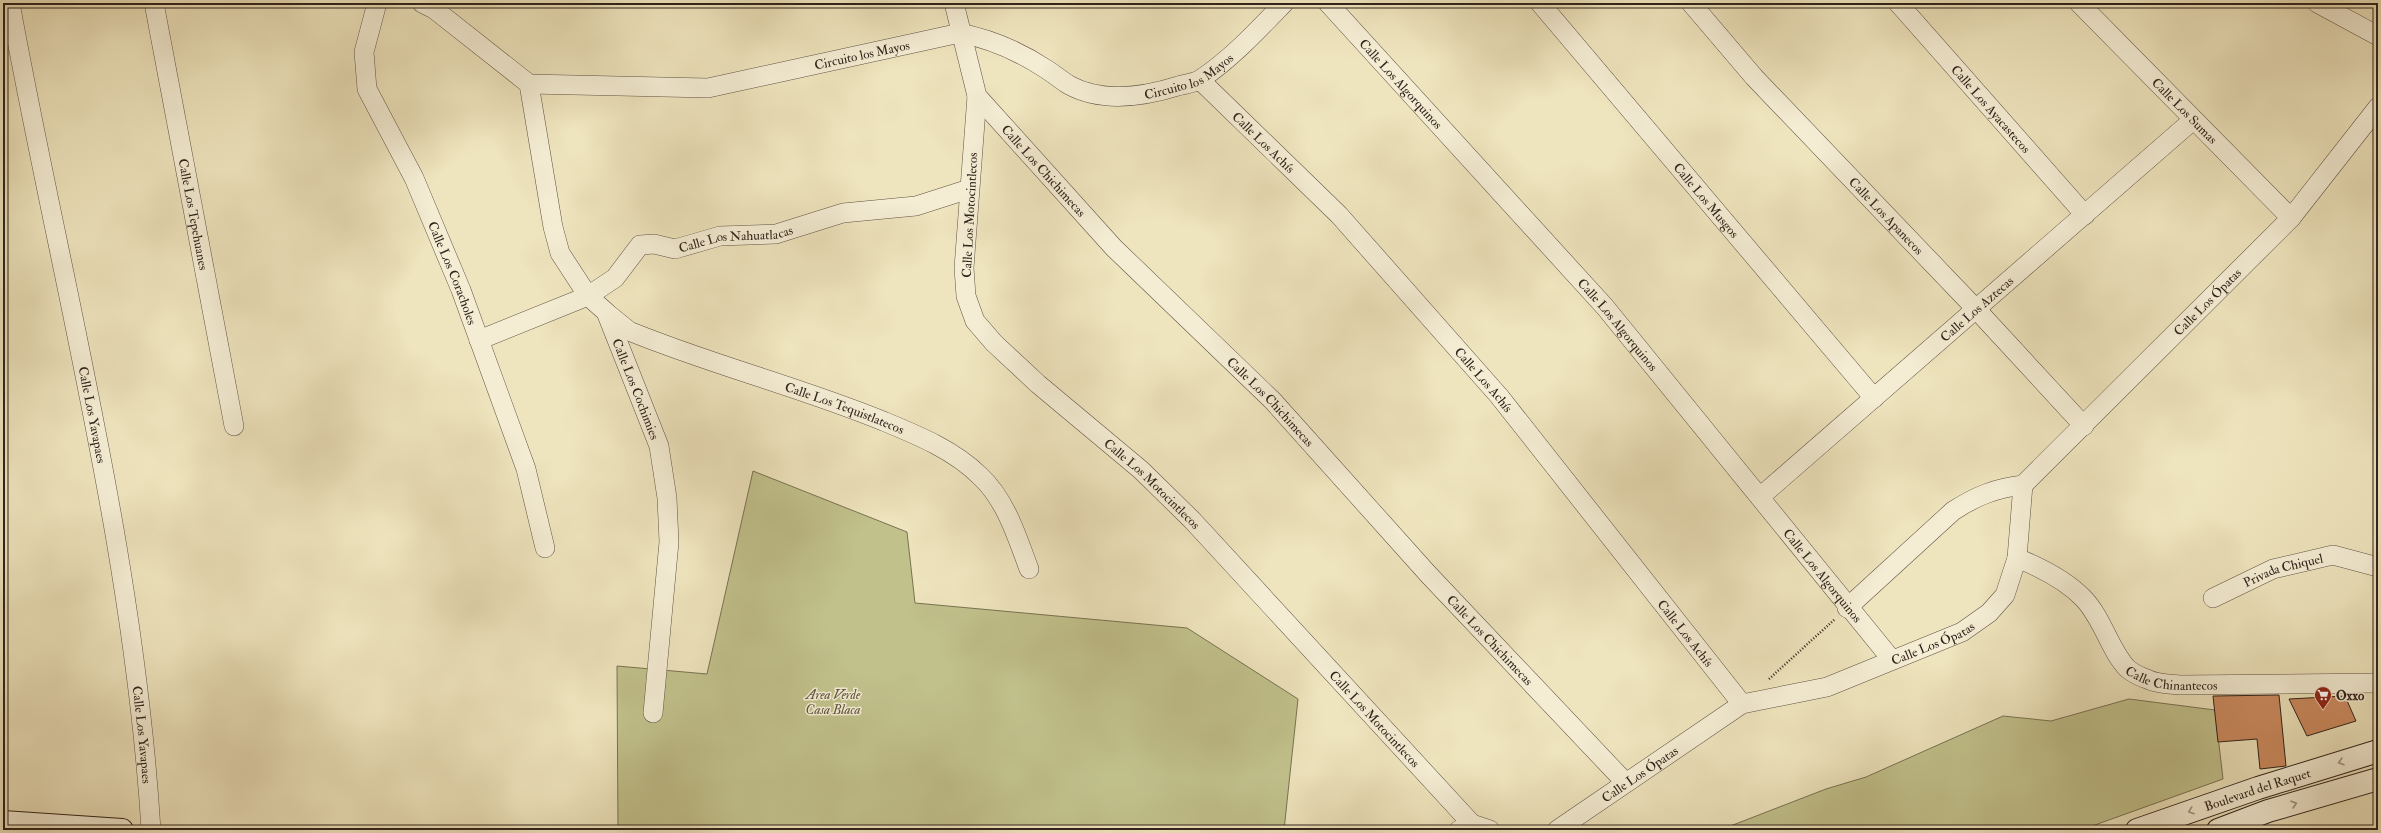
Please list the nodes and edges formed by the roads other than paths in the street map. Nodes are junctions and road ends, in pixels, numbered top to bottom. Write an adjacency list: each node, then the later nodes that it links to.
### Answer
1 (10, 3): 50 (street, Calle Los Yavapaes)
2 (154, 3): 28 (street, Calle Los Tepehuanes)
3 (377, 3): 26 (street, Calle Los Coracholes)
4 (954, 3): 13 (street, Calle Los Chichimecas)
5 (1284, 3): 15 (street, Circuito los Mayos)
6 (1328, 3): 31 (street, Calle Los Algorquinos)
7 (1540, 3): 27 (street, Calle Los Musgos)
8 (1691, 3): 24 (street, Calle Los Apanecos)
9 (1898, 3): 21 (street, Calle Los Ayacastecos)
10 (2079, 3): 19 (street, Calle Los Sumas)
11 (2318, 3): 14 (street)
12 (431, 5): 16 (street)
13 (960, 33): 15 (street, Circuito los Mayos); 16 (street, Circuito los Mayos); 17 (street, Calle Los Chichimecas)
14 (2378, 36)
15 (1200, 80): 40 (street, Calle Los Achís)
16 (529, 84): 23 (street, Calle Los Cochimies)
17 (977, 96): 20 (street, Calle Los Motocintlecos); 44 (street, Calle Los Chichimecas)
18 (2378, 107): 22 (street, Calle Los Ópatas)
19 (2193, 120): 21 (street, Calle Los Aztecas); 22 (street, Calle Los Sumas)
20 (969, 189): 23 (street, Calle Los Nahuatlacas); 48 (street, Calle Los Motocintlecos)
21 (2085, 215): 24 (street, Calle Los Aztecas)
22 (2291, 218): 29 (street, Calle Los Ópatas)
23 (588, 296): 25 (street, Calle Los Cochimies); 26 (street, Calle Los Nahuatlacas)
24 (1976, 309): 27 (street, Calle Los Aztecas); 29 (street, Calle Los Apanecos)
25 (606, 312): 35 (street, Calle Los Tequistlatecos); 41 (street, Calle Los Cochimies)
26 (479, 340): 32 (street, Calle Los Coracholes)
27 (1874, 398): 31 (street, Calle Los Aztecas)
28 (234, 426)
29 (2084, 426): 30 (street, Calle Los Ópatas)
30 (2023, 485): 33 (street, Calle Los Ópatas); 37 (street)
31 (1760, 497): 37 (street, Calle Los Algorquinos)
32 (545, 548)
33 (2017, 558): 38 (street, Calle Los Ópatas); 39 (street, Calle Chinantecos)
34 (2378, 567): 36 (street, Privada Chiquel)
35 (1029, 569)
36 (2213, 598)
37 (1847, 608): 38 (street, Calle Los Algorquinos)
38 (1892, 660): 40 (street, Calle Los Ópatas)
39 (2378, 683)
40 (1742, 704): 44 (street, Calle Los Ópatas)
41 (653, 713)
42 (2378, 751): 45 (street, Boulevard del Raquet, one-way to 45)
43 (2378, 779): 46 (street, Boulevard del Raquet, one-way to 43)
44 (1625, 782): 51 (street, Calle Los Ópatas)
45 (2258, 788): 46 (street); 52 (street, Boulevard del Raquet, one-way to 52)
46 (2268, 811): 53 (street, Boulevard del Raquet)
47 (3, 822): 49 (street)
48 (1474, 828)
49 (122, 830)
50 (151, 830)
51 (1557, 830)
52 (2137, 830)
53 (2218, 830)

